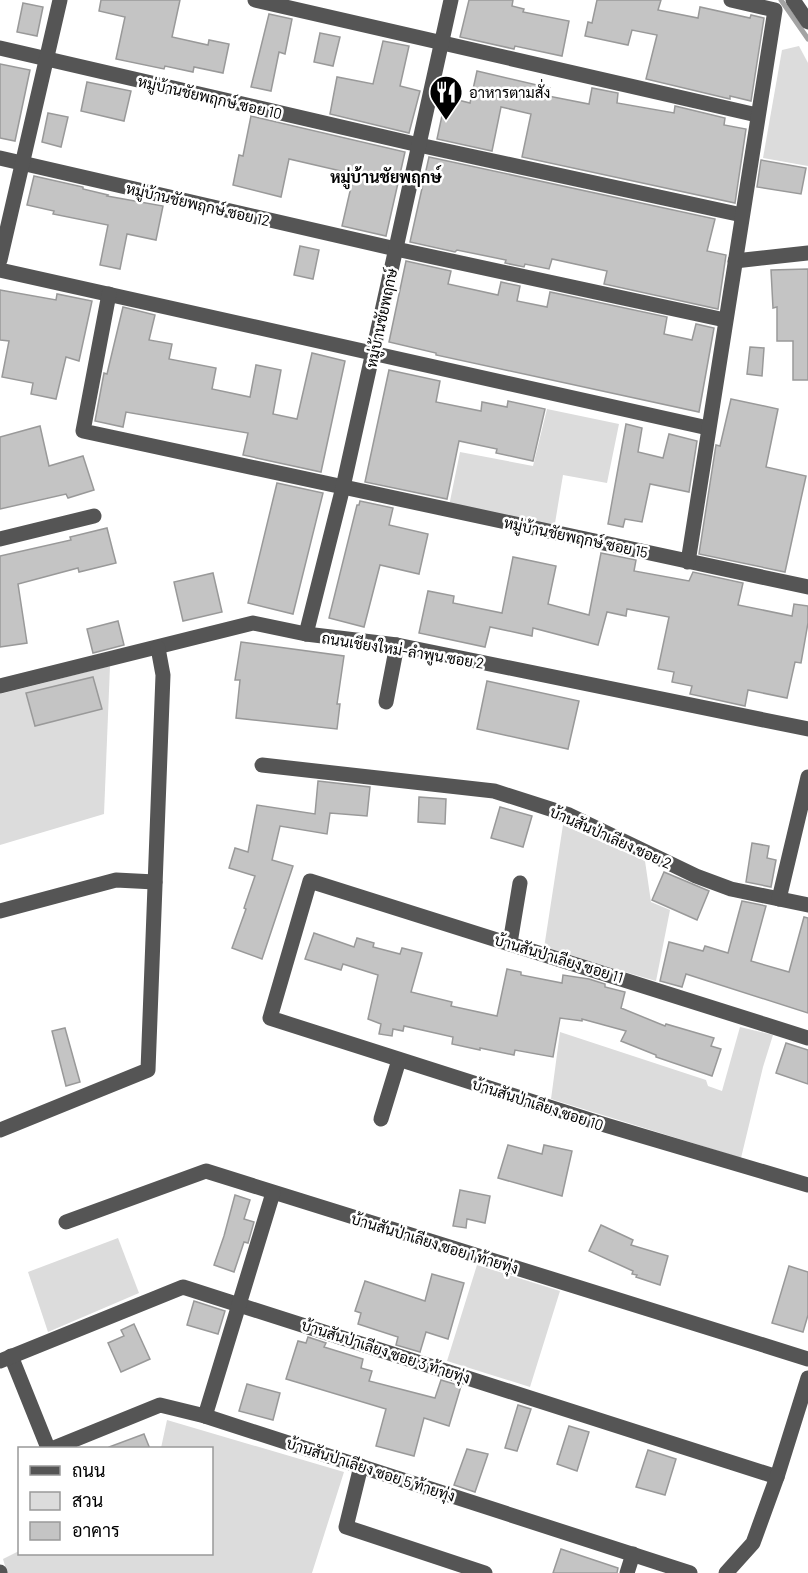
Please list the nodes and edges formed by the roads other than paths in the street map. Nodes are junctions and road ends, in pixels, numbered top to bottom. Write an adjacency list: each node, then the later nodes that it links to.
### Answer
1 (60, 0): 9 (street)
2 (255, 0): 7 (street)
3 (451, 0): 7 (street, หมู่บ้านชัยพฤกษ์)
4 (731, 0): 10 (street)
5 (793, 0): 6 (street)
6 (808, 22)
7 (441, 43): 10 (street); 11 (street, หมู่บ้านชัยพฤกษ์)
8 (0, 48): 9 (street, หมู่บ้านชัยพฤกษ์ ซอย 10)
9 (47, 59): 11 (street, หมู่บ้านชัยพฤกษ์ ซอย 10); 13 (street)
10 (757, 115): 14 (street)
11 (419, 145): 14 (street, หมู่บ้านชัยพฤกษ์ ซอย 10); 15 (street, หมู่บ้านชัยพฤกษ์)
12 (0, 158): 13 (street, หมู่บ้านชัยพฤกษ์ ซอย 12)
13 (22, 163): 15 (street, หมู่บ้านชัยพฤกษ์ ซอย 12); 17 (street)
14 (742, 215): 18 (street)
15 (396, 249): 21 (street, หมู่บ้านชัยพฤกษ์ ซอย 12); 22 (street, หมู่บ้านชัยพฤกษ์)
16 (808, 253): 18 (street)
17 (0, 260)
18 (735, 261): 21 (street)
19 (0, 270): 20 (street)
20 (109, 294): 22 (street); 24 (street, หมู่บ้านชัยพฤกษ์ ซอย 15)
21 (725, 320): 23 (street)
22 (373, 352): 23 (street); 24 (street, หมู่บ้านชัยพฤกษ์)
23 (708, 428): 27 (street)
24 (343, 487): 27 (street, หมู่บ้านชัยพฤกษ์ ซอย 15); 29 (street, หมู่บ้านชัยพฤกษ์)
25 (94, 516): 26 (street)
26 (0, 539)
27 (688, 562): 28 (street, หมู่บ้านชัยพฤกษ์ ซอย 15)
28 (808, 587)
29 (306, 634): 30 (street, ถนนเชียงใหม่-ลำพูน ซอย 2); 31 (street, ถนนเชียงใหม่-ลำพูน ซอย 2)
30 (397, 645): 33 (street); 34 (street, ถนนเชียงใหม่-ลำพูน ซอย 2)
31 (158, 648): 32 (street, ถนนเชียงใหม่-ลำพูน ซอย 2); 37 (street)
32 (0, 686)
33 (386, 702)
34 (808, 729)
35 (262, 765): 39 (street, บ้านสันป่าเลียง ซอย 2)
36 (808, 777): 39 (street)
37 (155, 882): 41 (street); 47 (street)
38 (520, 884): 42 (street)
39 (779, 899): 40 (street, บ้านสันป่าเลียง ซอย 2)
40 (808, 904)
41 (0, 911)
42 (510, 943): 43 (street, บ้านสันป่าเลียง ซอย 11); 44 (street, บ้านสันป่าเลียง ซอย 11)
43 (270, 1018): 45 (street, บ้านสันป่าเลียง ซอย 10)
44 (808, 1038)
45 (399, 1059): 46 (street); 48 (street, บ้านสันป่าเลียง ซอย 10)
46 (381, 1119)
47 (0, 1130)
48 (808, 1185)
49 (273, 1193): 50 (street, บ้านสันป่าเลียง ซอย 1 ท้ายทุ่ง); 51 (street); 53 (street, บ้านสันป่าเลียง ซอย 1 ท้ายทุ่ง)
50 (66, 1222)
51 (239, 1304): 52 (street, บ้านสันป่าเลียง ซอย 3 ท้ายทุ่ง); 56 (street); 60 (street, บ้านสันป่าเลียง ซอย 3 ท้ายทุ่ง)
52 (6, 1358): 57 (street)
53 (808, 1359)
54 (808, 1378): 55 (street)
55 (804, 1405): 60 (street)
56 (205, 1416): 58 (street, บ้านสันป่าเลียง ซอย 5 ท้ายทุ่ง); 59 (street, บ้านสันป่าเลียง ซอย 5 ท้ายทุ่ง)
57 (47, 1447)
58 (59, 1447)
59 (361, 1466): 61 (street, บ้านสันป่าเลียง ซอย 5 ท้ายทุ่ง); 62 (street)
60 (777, 1477): 65 (street)
61 (633, 1554): 63 (street); 64 (street, บ้านสันป่าเลียง ซอย 5 ท้ายทุ่ง)
62 (484, 1573)
63 (627, 1573)
64 (690, 1573)
65 (726, 1573)

